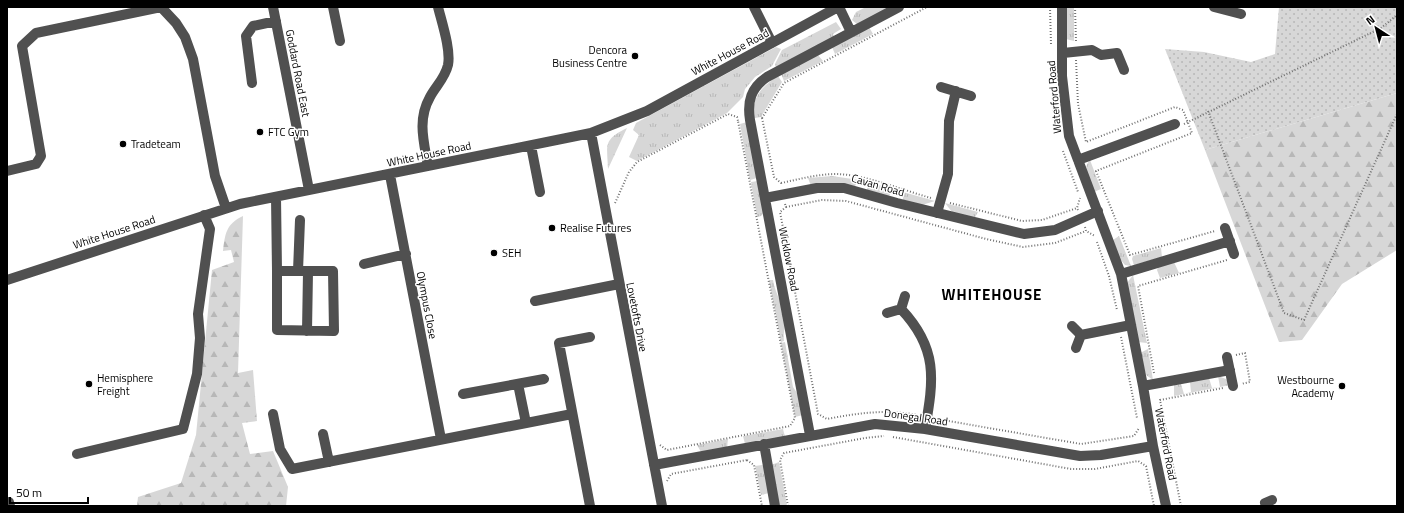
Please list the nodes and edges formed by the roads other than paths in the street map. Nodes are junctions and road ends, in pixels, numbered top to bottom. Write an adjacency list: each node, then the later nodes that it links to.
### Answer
1 (161, 7): 26 (street); 32 (street)
2 (274, 7): 11 (street, Goddard Road East)
3 (333, 7): 13 (street)
4 (438, 7): 25 (street)
5 (754, 7): 14 (street)
6 (839, 7): 12 (street, White House Road); 14 (street, White House Road)
7 (899, 7): 12 (street)
8 (1062, 7): 15 (street, Waterford Road)
9 (1214, 7): 10 (street)
10 (1241, 14)
11 (276, 21): 17 (street); 28 (street, Goddard Road East)
12 (851, 32): 31 (street, Wicklow Road)
13 (340, 41)
14 (772, 43): 22 (street, White House Road)
15 (1063, 53): 16 (street); 24 (street, Waterford Road)
16 (1124, 70)
17 (252, 83)
18 (941, 87): 19 (street)
19 (956, 92): 20 (street); 34 (street)
20 (971, 96)
21 (1175, 124): 24 (street)
22 (591, 133): 23 (street, White House Road); 46 (street, Lovetofts Drive)
23 (531, 146): 25 (street, White House Road); 29 (street)
24 (1078, 160): 33 (street, Waterford Road)
25 (428, 166): 27 (street, White House Road)
26 (7, 172)
27 (390, 174): 28 (street, White House Road); 39 (street, Olympus Close)
28 (309, 190): 30 (street, White House Road)
29 (540, 192)
30 (276, 196): 32 (street, White House Road); 42 (street)
31 (765, 198): 34 (street, Cavan Road); 69 (street, Wicklow Road)
32 (226, 208): 35 (street, White House Road)
33 (1098, 211): 34 (street, Cavan Road); 44 (street, Waterford Road)
34 (937, 212)
35 (204, 215): 45 (street, White House Road); 73 (street)
36 (300, 220): 43 (street)
37 (1225, 228): 38 (street)
38 (1230, 241): 40 (street); 44 (street)
39 (406, 254): 41 (street); 70 (street, Olympus Close)
40 (1234, 254)
41 (364, 264)
42 (277, 271): 43 (street); 53 (street)
43 (303, 271): 53 (street); 53 (street)
44 (1121, 274): 51 (street, Waterford Road)
45 (7, 280)
46 (619, 284): 48 (street); 75 (street, Lovetofts Drive)
47 (905, 296): 49 (street)
48 (535, 301)
49 (901, 309): 50 (street); 67 (street)
50 (887, 313)
51 (1131, 325): 54 (street); 61 (street, Waterford Road)
52 (1072, 326): 54 (street)
53 (307, 331)
54 (1081, 335): 56 (street)
55 (590, 337): 65 (street)
56 (1076, 348)
57 (1227, 357): 58 (street)
58 (1230, 370): 61 (street); 62 (street)
59 (544, 379): 60 (street)
60 (518, 384): 63 (street); 66 (street)
61 (1143, 386): 72 (street, Waterford Road)
62 (1233, 386)
63 (463, 394)
64 (273, 414): 74 (street)
65 (572, 414): 66 (street); 76 (street)
66 (526, 423): 70 (street)
67 (925, 429): 69 (street, Donegal Road); 72 (street, Donegal Road)
68 (323, 434): 74 (street)
69 (810, 435): 71 (street, Donegal Road)
70 (441, 439): 74 (street)
71 (764, 444): 75 (street, Donegal Road); 78 (street)
72 (1153, 446): 79 (street, Waterford Road)
73 (77, 454)
74 (329, 462)
75 (654, 465): 77 (street, Lovetofts Drive)
76 (590, 506)
77 (662, 506)
78 (775, 506)
79 (1166, 506)

